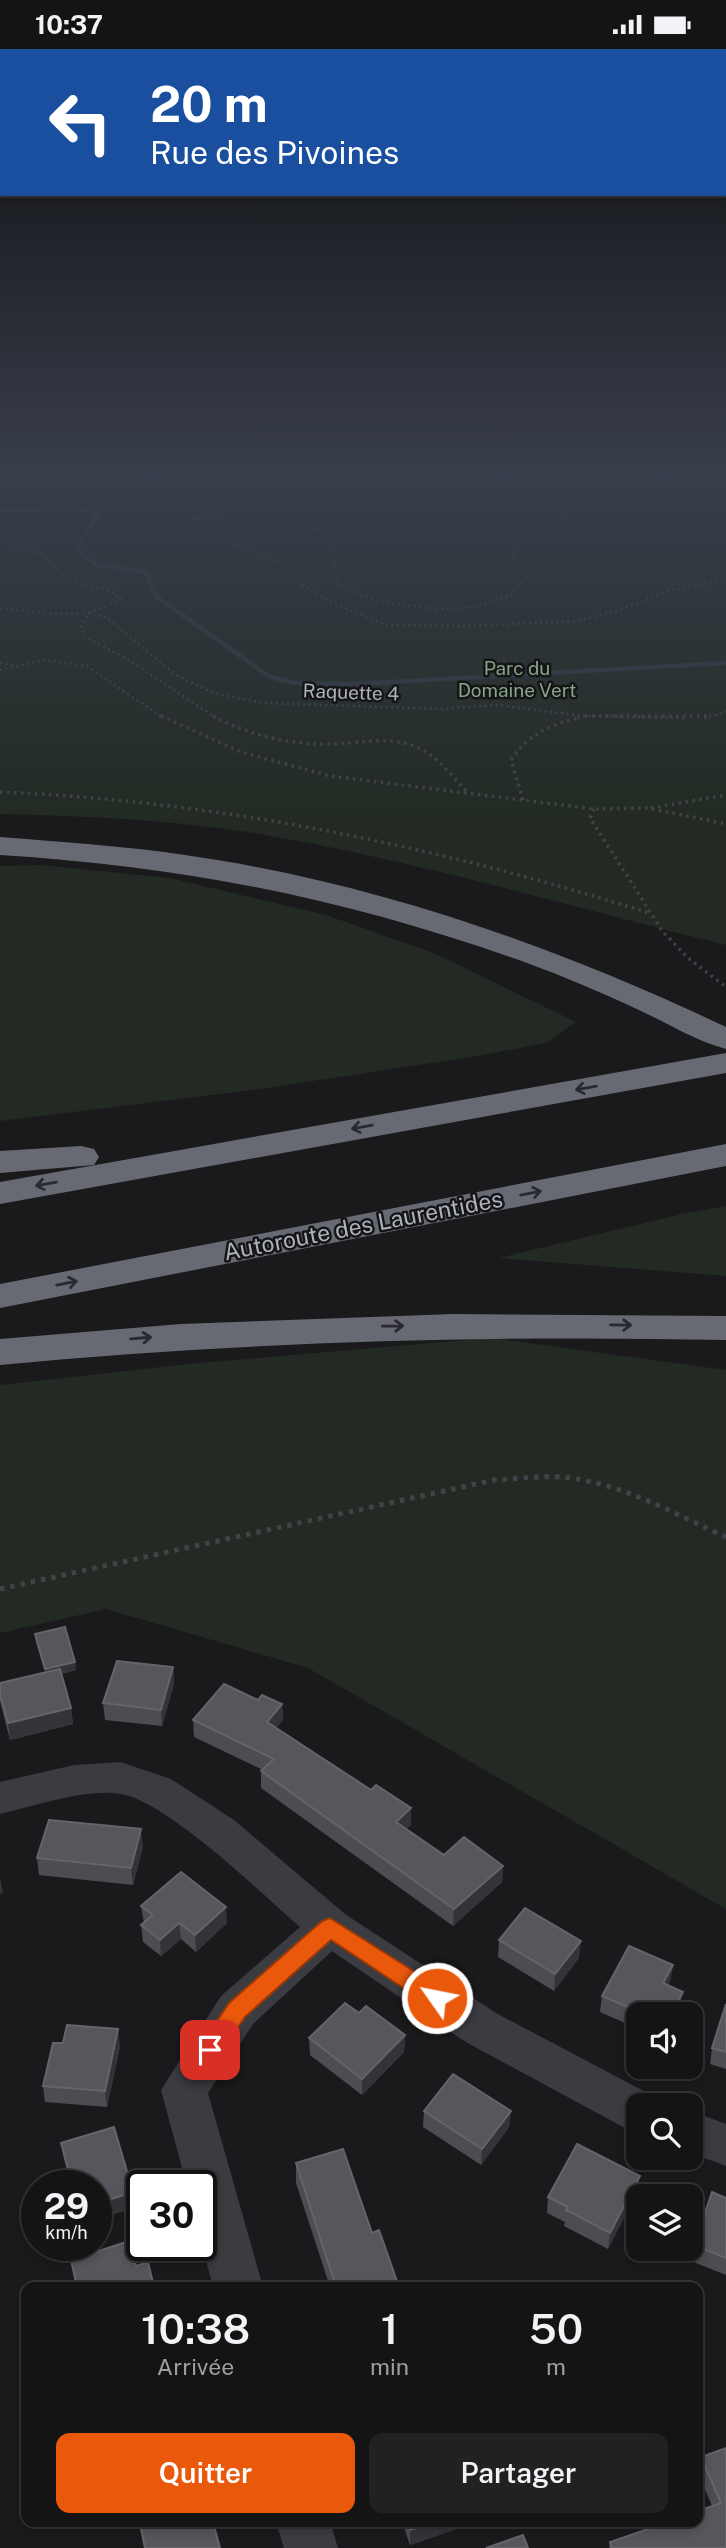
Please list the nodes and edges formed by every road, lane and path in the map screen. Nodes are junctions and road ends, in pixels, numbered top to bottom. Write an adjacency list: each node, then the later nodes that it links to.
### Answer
1 (100, 588): 7 (path)
2 (306, 588): 5 (path)
3 (345, 588): 4 (path)
4 (518, 588)
5 (685, 588)
6 (0, 608): 7 (path, Raquette 4)
7 (89, 613): 12 (path, Raquette 4); 14 (path)
8 (0, 663): 9 (path)
9 (16, 665): 10 (path); 14 (path)
10 (0, 670)
11 (726, 712): 12 (path, Raquette 4)
12 (585, 716): 16 (path)
13 (0, 792): 22 (path)
14 (467, 793): 16 (path)
15 (726, 795): 17 (path)
16 (523, 800): 18 (path)
17 (648, 808): 18 (path); 19 (path)
18 (594, 809): 22 (path)
19 (726, 824)
20 (0, 837): 24 (highway)
21 (0, 846): 25 (highway)
22 (649, 913): 23 (path)
23 (726, 987)
24 (726, 1023)
25 (726, 1039)
26 (726, 1063): 27 (highway, one-way to 27)
27 (258, 1145): 29 (highway); 30 (highway, one-way to 30)
28 (726, 1155): 31 (highway, Autoroute des Laurentides, one-way to 28)
29 (0, 1162)
30 (0, 1193)
31 (0, 1296)
32 (726, 1328): 33 (highway, one-way to 32)
33 (0, 1352)
34 (726, 1537): 35 (path)
35 (0, 1589)
36 (0, 1798): 37 (street)
37 (330, 1927): 38 (street); 41 (street)
38 (626, 2105)
39 (703, 2136): 40 (street)
40 (726, 2145)
41 (237, 2282)
42 (305, 2527): 43 (street)
43 (311, 2548)

